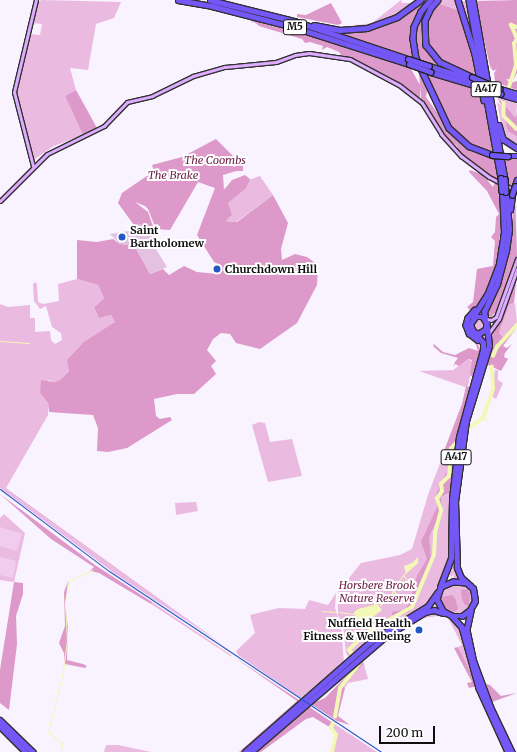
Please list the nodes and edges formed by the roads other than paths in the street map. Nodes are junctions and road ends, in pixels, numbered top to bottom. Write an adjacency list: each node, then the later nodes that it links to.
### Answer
1 (36, 0): 19 (street)
2 (178, 0): 12 (highway, M5)
3 (210, 0): 10 (highway, M5)
4 (420, 0): 10 (highway, M5)
5 (431, 0): 18 (highway, bridge)
6 (438, 0): 13 (highway, M5)
7 (458, 0): 16 (highway)
8 (470, 0): 16 (highway, A417)
9 (473, 0): 11 (highway, A417)
10 (294, 21): 12 (highway, M5)
11 (480, 37): 17 (highway); 20 (highway, A417)
12 (409, 62): 13 (highway, M5, bridge); 15 (highway, M5, bridge)
13 (472, 78): 14 (highway, M5, bridge)
14 (517, 94)
15 (517, 100)
16 (496, 146): 20 (highway, A417)
17 (517, 148)
18 (517, 156)
19 (34, 166): 23 (street); 24 (street)
20 (503, 179): 22 (highway, A417, bridge)
21 (517, 180): 25 (highway, bridge)
22 (504, 191): 25 (highway, A417); 29 (highway, A417)
23 (517, 191)
24 (1, 199)
25 (509, 229): 31 (highway, A417)
26 (517, 259): 28 (street)
27 (517, 269): 28 (street)
28 (510, 283): 31 (street); 32 (street)
29 (483, 301): 30 (highway, A417); 36 (highway, A417)
30 (472, 318): 31 (highway); 34 (highway)
31 (485, 319): 33 (highway)
32 (498, 319): 33 (street); 35 (street)
33 (487, 327): 34 (highway); 35 (highway, A417)
34 (474, 333): 36 (highway)
35 (488, 334): 37 (highway, A417)
36 (483, 349): 38 (highway, A417)
37 (467, 583): 38 (highway); 39 (highway)
38 (439, 591): 40 (highway); 45 (highway, A417)
39 (472, 608): 40 (highway); 48 (highway)
40 (449, 615): 46 (highway); 47 (highway)
41 (0, 720): 44 (highway)
42 (0, 726): 43 (highway)
43 (26, 752)
44 (32, 752)
45 (245, 752)
46 (251, 752)
47 (508, 752)
48 (512, 752)

